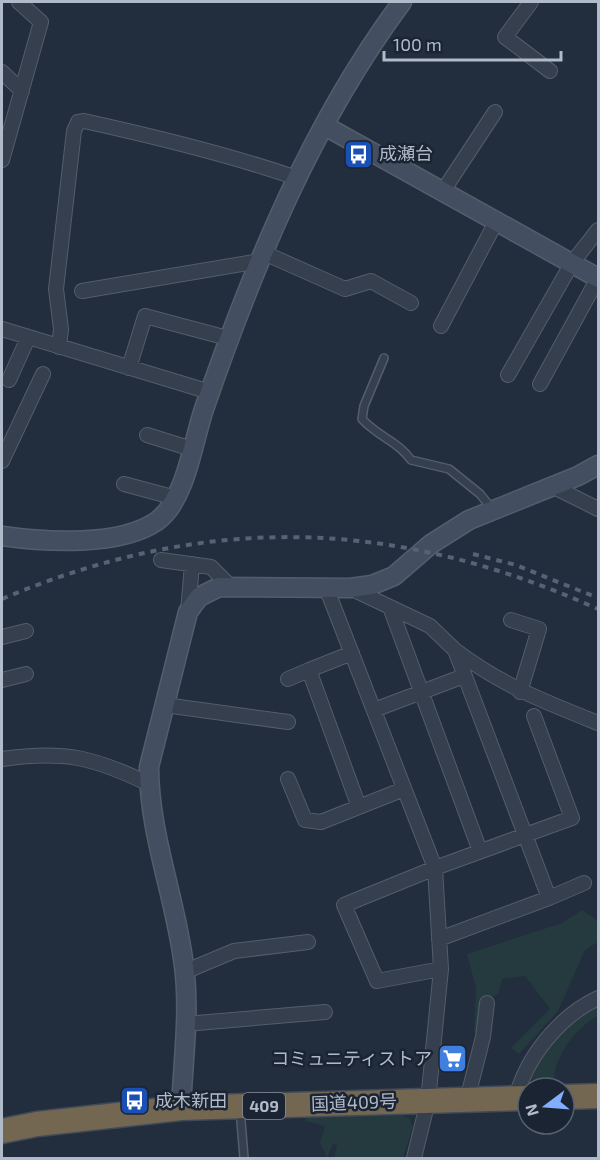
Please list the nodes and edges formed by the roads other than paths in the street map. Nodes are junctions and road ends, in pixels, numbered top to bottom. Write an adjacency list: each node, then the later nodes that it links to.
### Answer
1 (19, 2): 6 (street)
2 (402, 2): 8 (street)
3 (531, 2): 4 (street)
4 (550, 71)
5 (2, 72): 6 (street)
6 (22, 91): 9 (street)
7 (495, 112): 11 (street)
8 (325, 126): 10 (street); 11 (street)
9 (2, 160)
10 (297, 178): 14 (street); 23 (street)
11 (443, 191): 12 (street)
12 (497, 220): 15 (street); 19 (street)
13 (598, 230): 15 (street)
14 (262, 257): 17 (street); 18 (street); 22 (street)
15 (572, 262): 16 (street); 27 (street)
16 (598, 278): 29 (street)
17 (82, 291)
18 (411, 303)
19 (441, 326)
20 (2, 329): 21 (street)
21 (28, 338): 23 (street); 28 (street)
22 (231, 339): 25 (street); 30 (street)
23 (59, 347): 25 (street)
24 (384, 358): 39 (lane)
25 (129, 368): 30 (street)
26 (43, 374): 32 (street)
27 (508, 375)
28 (9, 380)
29 (540, 384)
30 (210, 392): 33 (street)
31 (147, 435): 33 (street)
32 (6, 440): 34 (street)
33 (192, 448): 38 (street)
34 (2, 461)
35 (598, 465): 37 (street)
36 (124, 484): 38 (street)
37 (552, 486): 39 (street); 40 (street)
38 (176, 498): 41 (street)
39 (492, 509): 46 (street)
40 (598, 509)
41 (2, 536)
42 (161, 560): 43 (street)
43 (192, 564): 44 (street); 48 (street)
44 (231, 587): 45 (street); 48 (street)
45 (326, 587): 46 (street); 53 (street)
46 (350, 588): 47 (street)
47 (390, 607): 52 (street); 59 (street)
48 (188, 612): 61 (street)
49 (511, 620): 60 (street)
50 (26, 631): 51 (street)
51 (2, 637)
52 (454, 650): 56 (street); 60 (street)
53 (352, 653): 54 (street); 62 (street)
54 (309, 670): 57 (street); 70 (street)
55 (26, 674): 58 (street)
56 (464, 675): 59 (street); 71 (street)
57 (288, 679)
58 (2, 680)
59 (421, 691): 62 (street); 72 (street)
60 (520, 692): 65 (street)
61 (165, 705): 64 (street); 68 (street)
62 (374, 710): 69 (street)
63 (534, 716): 71 (street)
64 (288, 722)
65 (598, 723)
66 (2, 759): 68 (street)
67 (288, 779): 70 (street)
68 (149, 784): 79 (street)
69 (404, 789): 70 (street); 73 (street)
70 (359, 807)
71 (526, 835): 72 (street); 75 (street)
72 (480, 851): 73 (street)
73 (435, 868): 76 (street); 78 (street)
74 (584, 883): 75 (street)
75 (549, 898): 76 (street)
76 (439, 939): 78 (street)
77 (308, 942): 79 (street)
78 (441, 969): 89 (street)
79 (184, 972): 83 (street)
80 (598, 998): 84 (street)
81 (487, 1003): 88 (street)
82 (325, 1012): 83 (street)
83 (184, 1024): 91 (street)
84 (524, 1076)
85 (598, 1096): 86 (highway)
86 (576, 1097)
87 (516, 1098): 88 (highway, 国道409号 / 409)
88 (467, 1100): 89 (highway, 国道409号 / 409)
89 (428, 1101): 90 (highway, 国道409号 / 409); 94 (street)
90 (239, 1106): 91 (highway, 国道409号 / 409); 93 (lane)
91 (181, 1108): 92 (highway, 国道409号 / 409)
92 (2, 1131)
93 (244, 1158)
94 (414, 1158)

